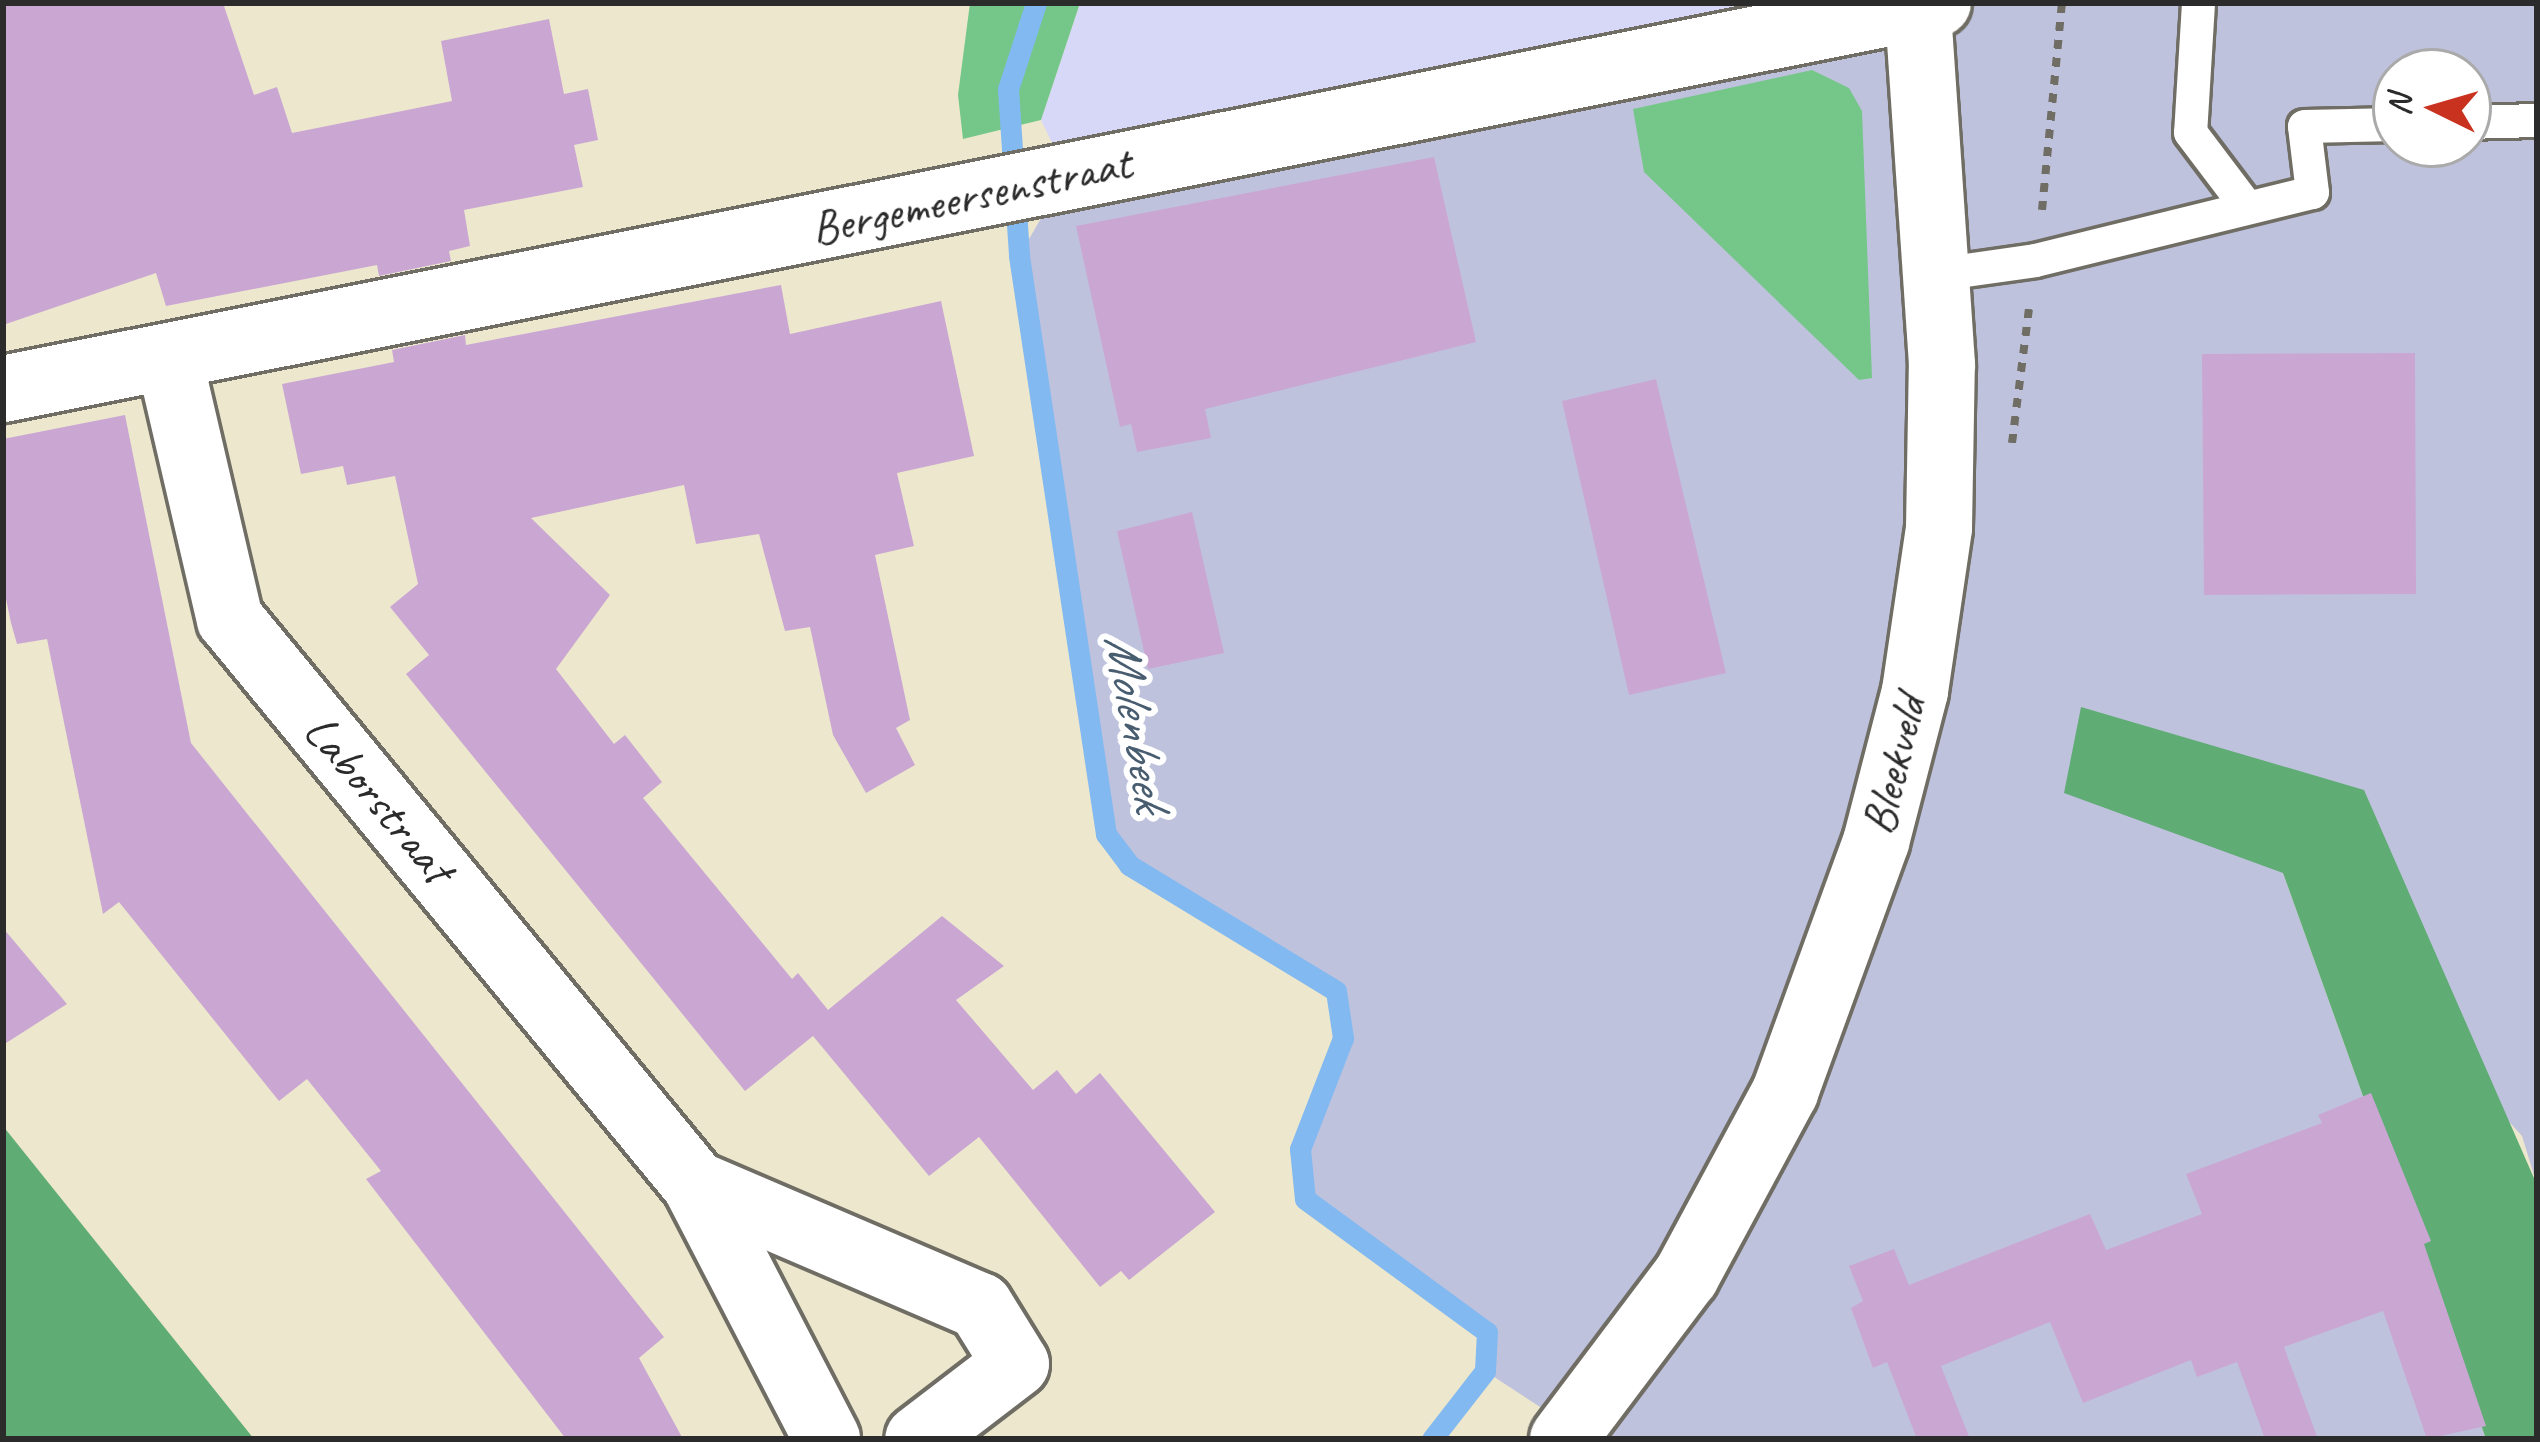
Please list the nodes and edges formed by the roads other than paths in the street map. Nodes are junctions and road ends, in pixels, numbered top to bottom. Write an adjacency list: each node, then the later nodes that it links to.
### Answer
1 (2198, 3): 6 (lane)
2 (1928, 8): 7 (street, Bleekveld); 8 (street, Bergemeersenstraat)
3 (2537, 120): 4 (lane)
4 (2492, 121)
5 (2372, 125): 6 (lane)
6 (2246, 206): 7 (lane)
7 (1937, 274): 13 (street, Bleekveld)
8 (170, 362): 9 (street, Bergemeersenstraat); 10 (street, Laborstraat)
9 (3, 389)
10 (695, 1184): 11 (street, Laborstraat); 12 (street, Laborstraat)
11 (827, 1439)
12 (918, 1439)
13 (1563, 1439)

